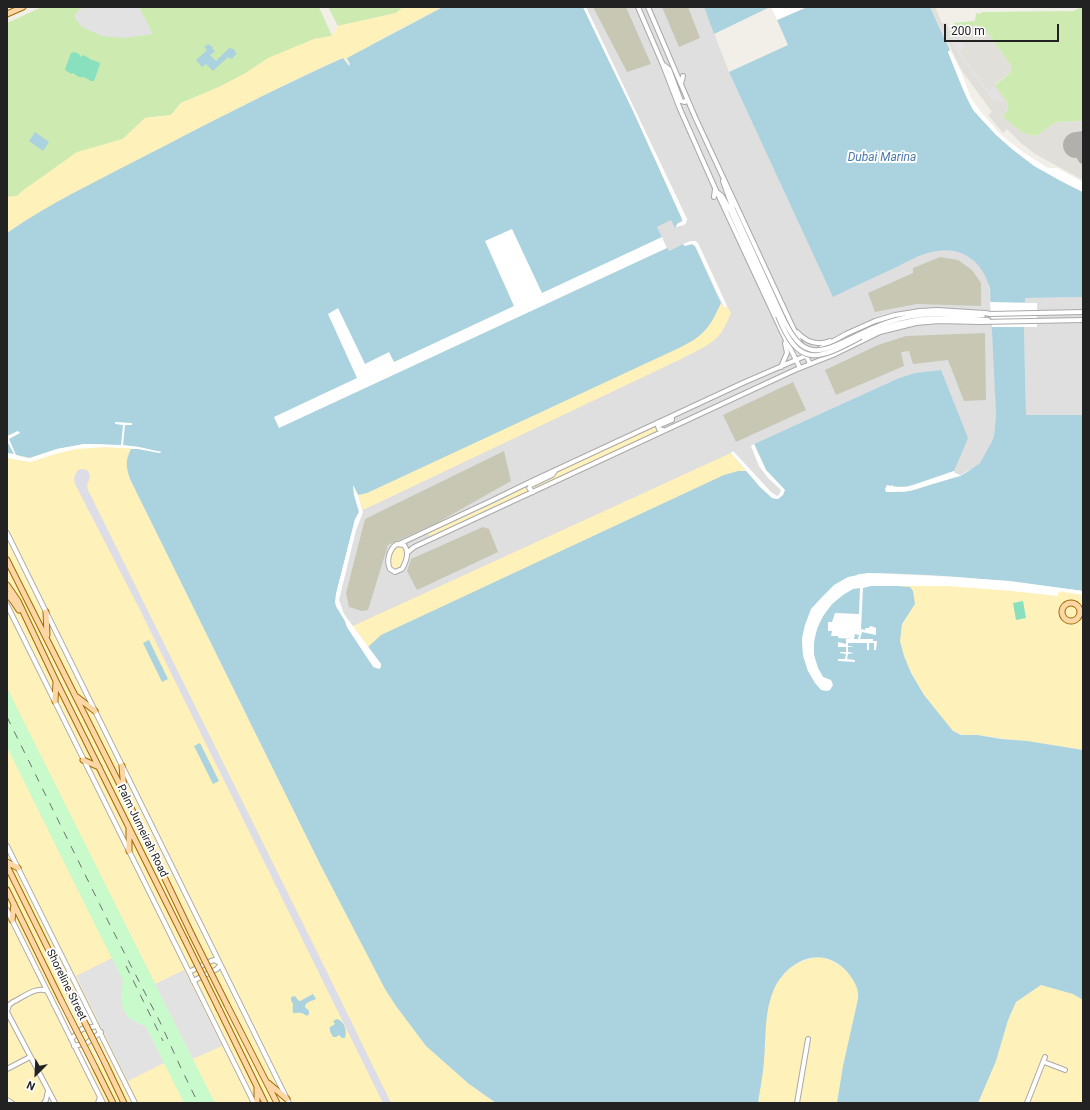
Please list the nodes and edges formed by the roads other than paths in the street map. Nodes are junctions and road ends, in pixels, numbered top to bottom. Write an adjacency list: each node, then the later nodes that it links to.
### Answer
1 (14, 7): 5 (main road)
2 (23, 7): 5 (main road)
3 (638, 7): 6 (street)
4 (648, 7): 8 (street)
5 (8, 14)
6 (664, 65): 9 (street); 13 (street)
7 (683, 76): 8 (street)
8 (681, 84): 9 (street)
9 (687, 99): 10 (street)
10 (724, 178): 12 (street); 21 (street)
11 (731, 184): 12 (street)
12 (729, 189): 15 (street)
13 (716, 190): 14 (street); 18 (street); 21 (street)
14 (714, 197)
15 (755, 245): 16 (street); 24 (street)
16 (762, 250)
17 (753, 280): 18 (street)
18 (759, 284): 25 (street)
19 (1083, 312): 20 (street)
20 (991, 314): 26 (street); 27 (street)
21 (780, 316): 26 (street, bridge)
22 (1083, 320): 23 (street)
23 (992, 322): 26 (street); 30 (street)
24 (794, 328): 27 (street); 28 (street)
25 (782, 332): 29 (street); 31 (street)
26 (860, 335)
27 (836, 340): 28 (street)
28 (806, 356): 29 (street); 30 (street)
29 (796, 360): 31 (street); 32 (street)
30 (810, 364): 32 (street)
31 (781, 366): 33 (street)
32 (800, 368): 34 (street)
33 (672, 417): 34 (street); 35 (street)
34 (665, 430): 36 (street)
35 (556, 469): 38 (street); 41 (street)
36 (546, 486): 37 (street); 38 (street)
37 (553, 487)
38 (533, 492): 39 (street)
39 (508, 503): 40 (street); 43 (street)
40 (505, 510)
41 (438, 526): 43 (street); 44 (street)
42 (7, 533): 51 (street)
43 (429, 540): 45 (street)
44 (399, 544): 45 (street); 45 (street)
45 (408, 553)
46 (7, 560): 54 (main road, Palm Jumeirah Road)
47 (7, 585): 53 (main road, Palm Jumeirah Road)
48 (7, 594): 53 (main road)
49 (7, 604): 57 (street)
50 (1081, 608): 52 (main road); 52 (main road)
51 (46, 612): 54 (main road); 58 (street)
52 (1081, 617)
53 (31, 630): 55 (main road, Palm Jumeirah Road)
54 (47, 638): 56 (main road, Palm Jumeirah Road)
55 (56, 681): 57 (main road); 61 (main road, Palm Jumeirah Road)
56 (75, 695): 58 (main road); 62 (main road, Palm Jumeirah Road)
57 (55, 701): 59 (street)
58 (95, 712): 60 (street)
59 (84, 760): 61 (main road); 65 (street)
60 (122, 766): 62 (main road); 73 (street)
61 (99, 767): 63 (main road, Palm Jumeirah Road)
62 (124, 792): 87 (main road, Palm Jumeirah Road, bridge)
63 (129, 828): 65 (main road); 88 (main road, Palm Jumeirah Road, bridge)
64 (7, 846): 68 (street)
65 (129, 851): 74 (street)
66 (7, 862): 68 (main road)
67 (7, 866): 99 (main road, Shoreline Street, bridge)
68 (18, 868): 79 (street)
69 (7, 890): 70 (main road, Shoreline Street)
70 (14, 903): 72 (main road); 98 (main road, Shoreline Street, bridge)
71 (7, 910): 72 (street)
72 (12, 920): 76 (street)
73 (220, 963): 74 (street); 75 (street); 92 (street)
74 (189, 972): 75 (street)
75 (193, 981): 101 (street)
76 (47, 991): 78 (street); 81 (street)
77 (7, 1020): 78 (street)
78 (12, 1023): 84 (street)
79 (97, 1026): 80 (street); 81 (street)
80 (101, 1032): 83 (street); 100 (street)
81 (71, 1039): 83 (street)
82 (808, 1039): 105 (street)
83 (74, 1046): 90 (street)
84 (30, 1057): 85 (street); 89 (street)
85 (7, 1069)
86 (1065, 1070): 106 (street)
87 (265, 1080): 92 (main road); 104 (main road, Palm Jumeirah Road)
88 (257, 1085): 102 (main road); 103 (main road, Palm Jumeirah Road)
89 (48, 1091): 94 (street); 95 (street)
90 (100, 1097): 96 (street); 97 (street)
91 (7, 1100): 93 (street)
92 (288, 1101)
93 (12, 1103)
94 (44, 1103)
95 (55, 1103)
96 (98, 1103)
97 (103, 1103)
98 (112, 1103)
99 (124, 1103)
100 (136, 1103)
101 (254, 1103)
102 (257, 1103)
103 (265, 1103)
104 (277, 1103)
105 (797, 1103)
106 (1027, 1103)

